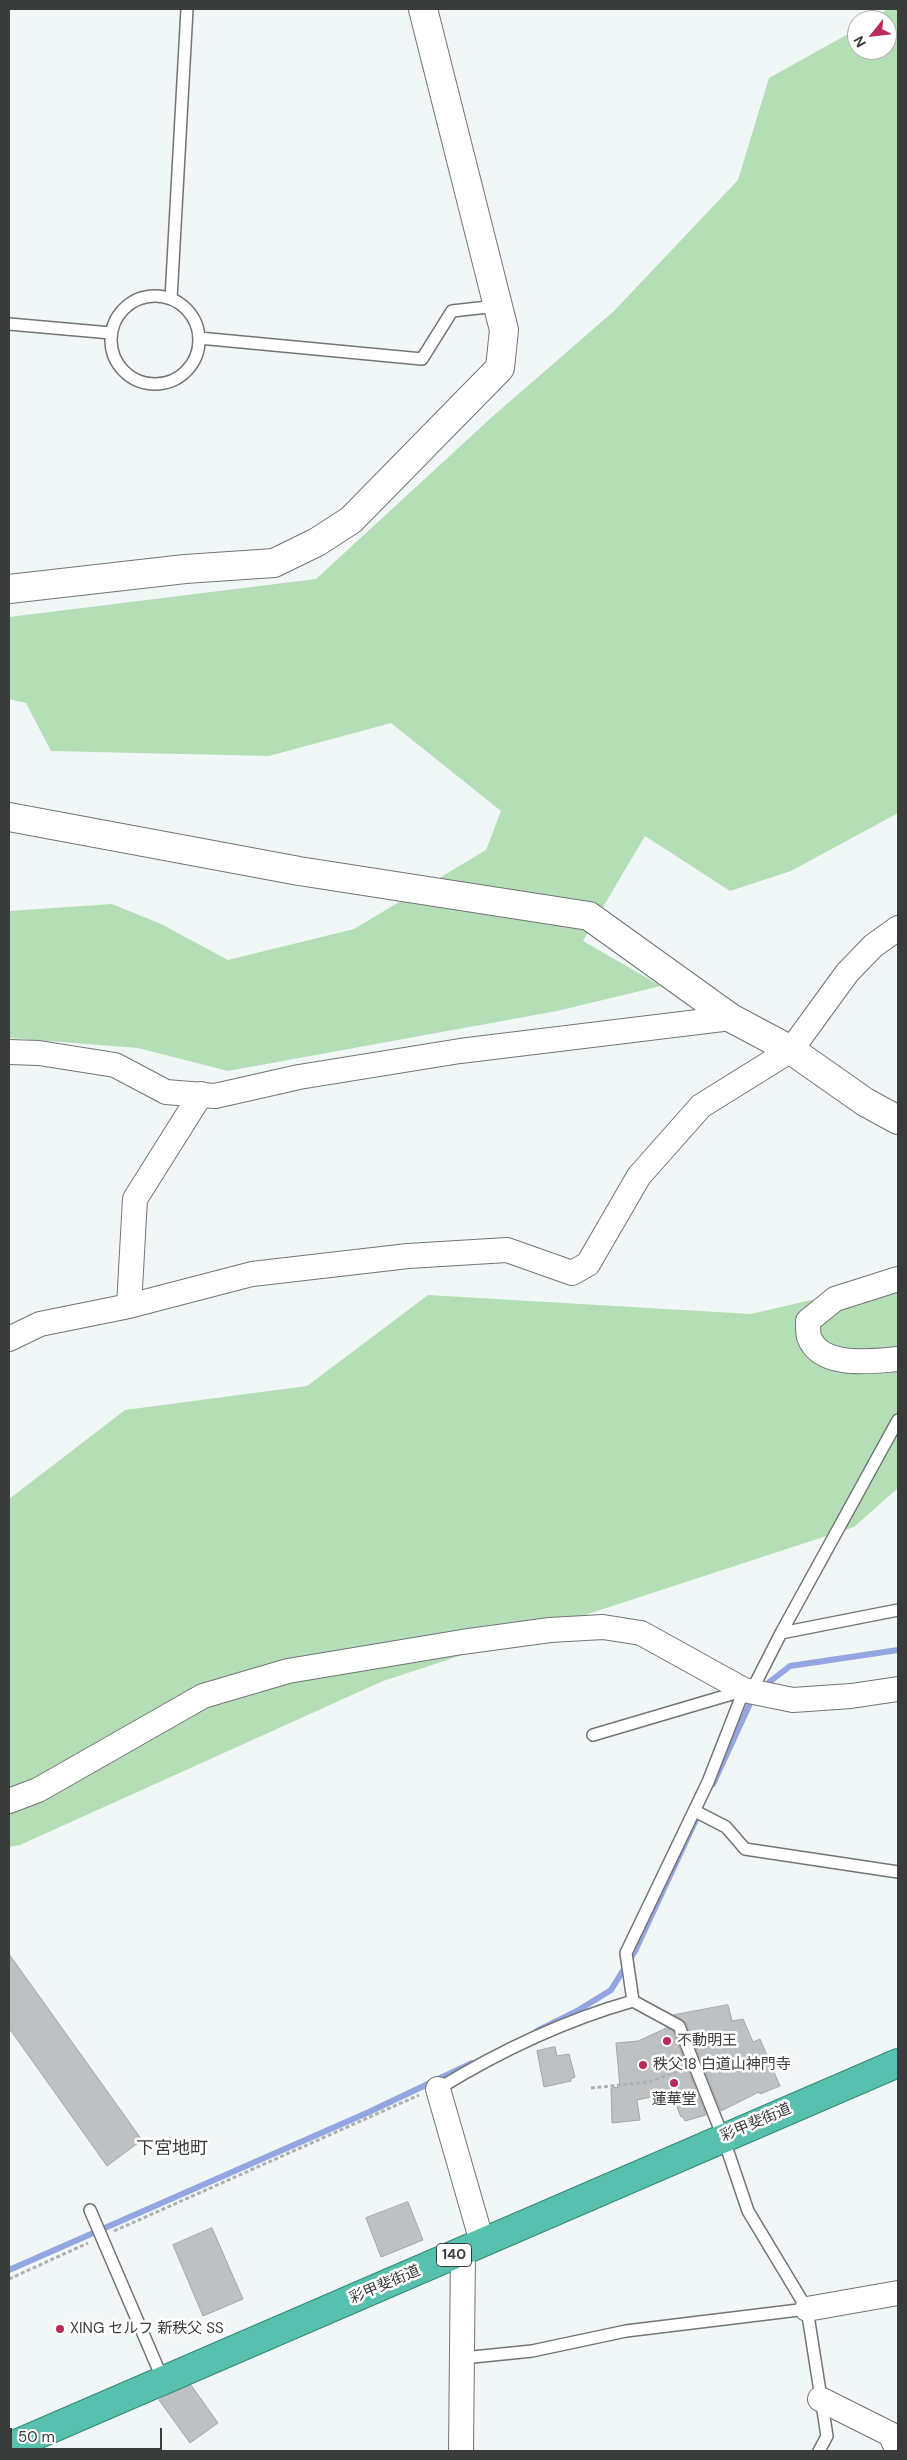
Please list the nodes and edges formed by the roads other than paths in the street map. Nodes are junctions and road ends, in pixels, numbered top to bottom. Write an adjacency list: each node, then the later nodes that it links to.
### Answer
1 (187, 9): 3 (lane)
2 (423, 9): 4 (street)
3 (171, 299): 6 (lane); 7 (lane)
4 (497, 306): 7 (lane); 8 (street)
5 (9, 324): 6 (lane)
6 (111, 333): 7 (lane)
7 (199, 338)
8 (9, 589)
9 (9, 817): 11 (street)
10 (898, 928): 12 (street)
11 (731, 1018): 12 (street); 14 (street)
12 (791, 1050): 15 (street); 17 (street)
13 (9, 1052): 14 (street)
14 (201, 1094): 17 (street)
15 (898, 1120)
16 (898, 1279): 19 (street)
17 (129, 1306): 18 (street)
18 (9, 1339)
19 (898, 1360)
20 (898, 1420): 22 (lane)
21 (898, 1610): 22 (lane)
22 (781, 1633): 24 (lane)
23 (898, 1689): 24 (street)
24 (748, 1691): 25 (lane); 26 (street); 27 (lane)
25 (593, 1735)
26 (9, 1801)
27 (695, 1810): 28 (lane); 29 (lane)
28 (898, 1872)
29 (634, 2001): 31 (lane); 32 (lane)
30 (898, 2063): 32 (highway, 彩甲斐街道 / 140)
31 (438, 2089): 34 (street)
32 (723, 2137): 34 (highway, 彩甲斐街道 / 140); 36 (lane)
33 (90, 2210): 38 (lane)
34 (472, 2247): 37 (street); 38 (highway, 彩甲斐街道 / 140)
35 (898, 2292): 36 (street)
36 (807, 2309): 37 (lane); 39 (lane)
37 (463, 2358): 41 (street)
38 (162, 2380): 40 (highway, 彩甲斐街道 / 140)
39 (820, 2399): 42 (lane); 43 (street)
40 (9, 2447)
41 (461, 2451)
42 (819, 2451)
43 (898, 2451)

